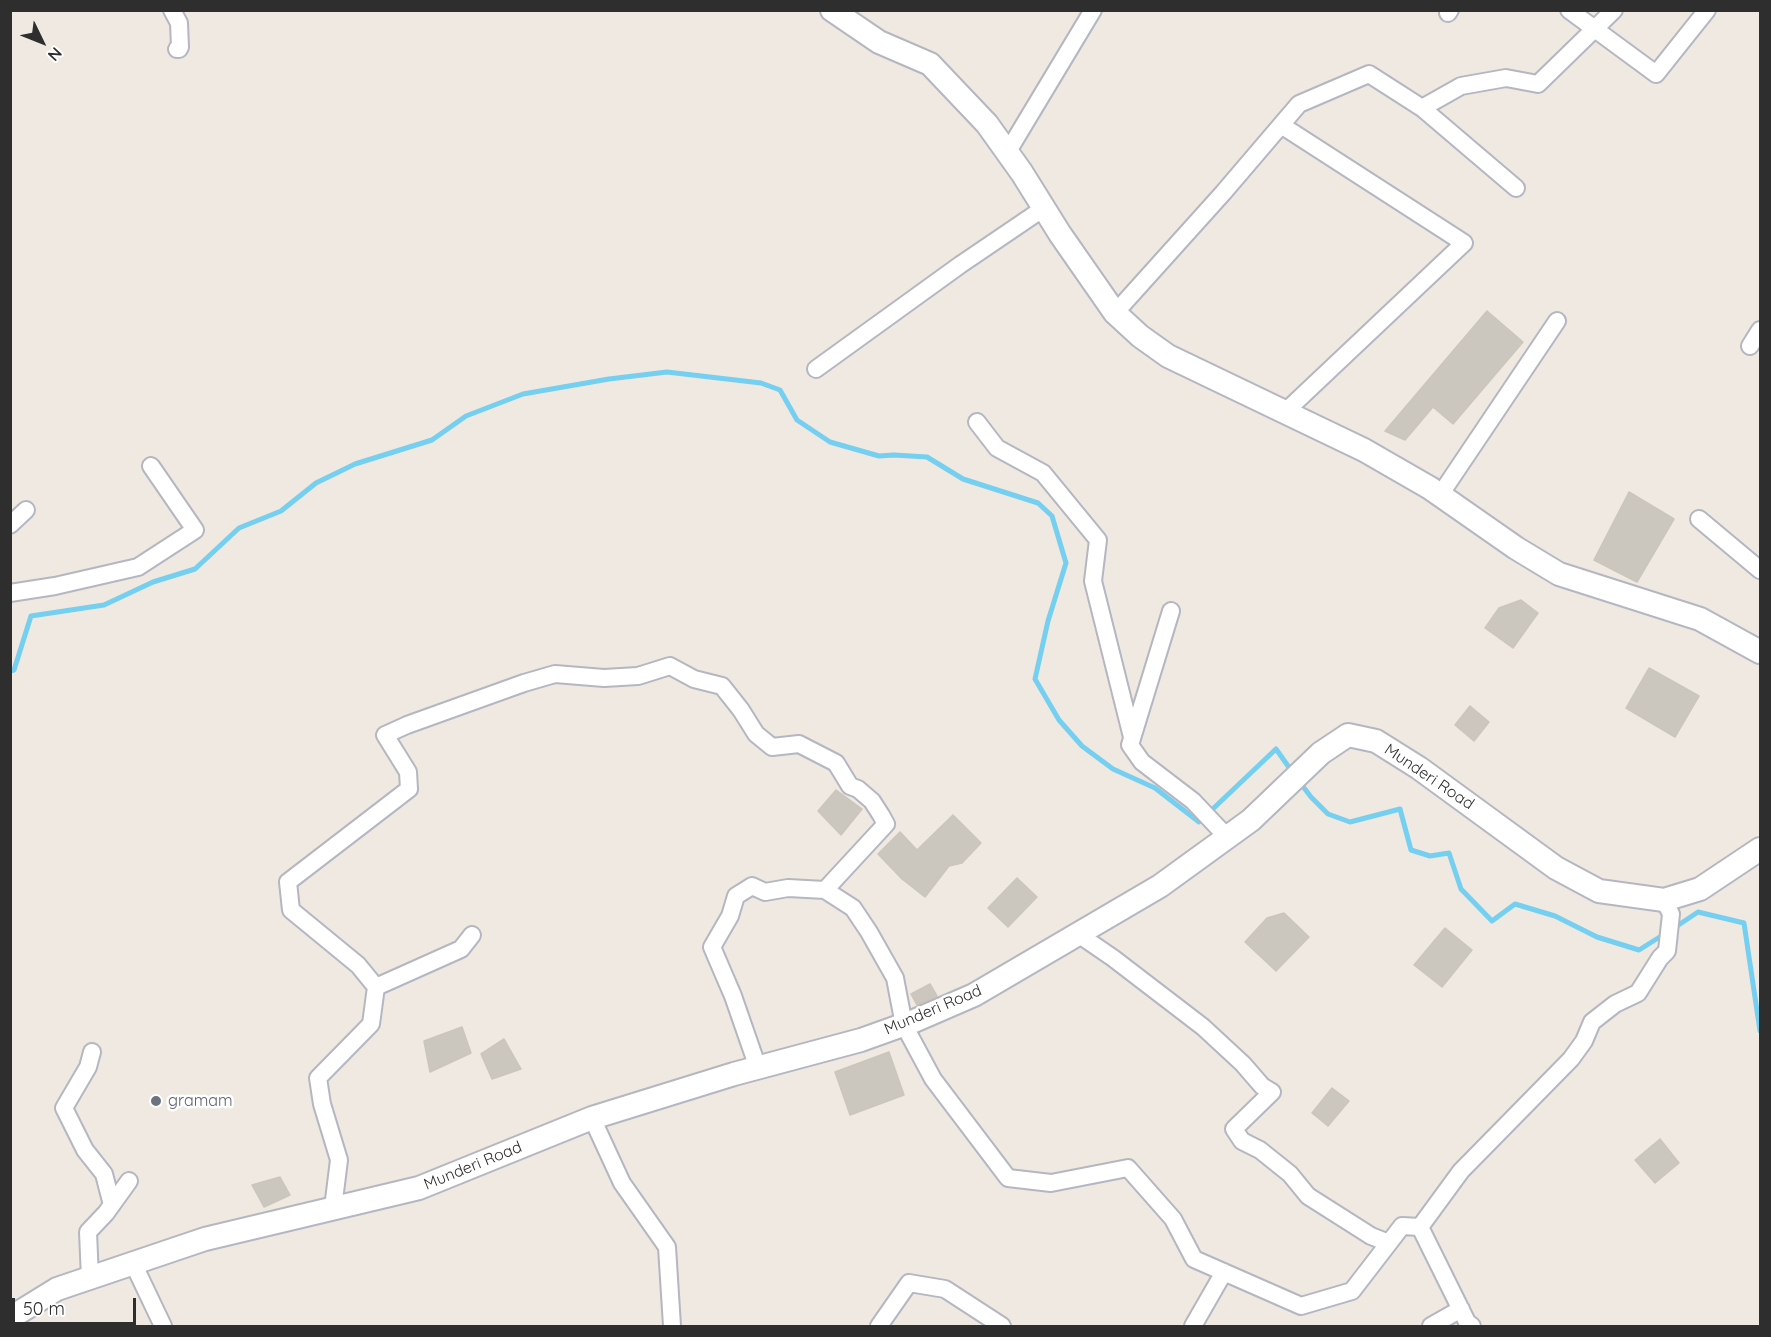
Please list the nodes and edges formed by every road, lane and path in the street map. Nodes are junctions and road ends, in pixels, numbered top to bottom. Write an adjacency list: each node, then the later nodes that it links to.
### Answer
1 (172, 10): 8 (street)
2 (832, 10): 11 (main road)
3 (1093, 10): 11 (street)
4 (1569, 10): 7 (street)
5 (1614, 10): 7 (street)
6 (1707, 10): 7 (street)
7 (1595, 29): 9 (street)
8 (179, 49)
9 (1422, 108): 10 (street); 12 (street)
10 (1281, 125): 14 (street); 19 (street)
11 (1007, 153): 13 (main road)
12 (1516, 188)
13 (1044, 208): 14 (main road); 18 (street)
14 (1115, 313): 19 (main road)
15 (1557, 321): 22 (street)
16 (1761, 330): 17 (street)
17 (1750, 346)
18 (816, 369)
19 (1285, 412): 22 (main road)
20 (977, 422): 30 (street)
21 (151, 466): 27 (street)
22 (1440, 495): 29 (main road)
23 (26, 510): 25 (street)
24 (1699, 519): 26 (street)
25 (10, 525)
26 (1761, 570)
27 (10, 593)
28 (1171, 611): 30 (street)
29 (1761, 652)
30 (1132, 737): 31 (street)
31 (1221, 830): 34 (main road, Munderi Road); 36 (main road, Munderi Road)
32 (1761, 849): 34 (main road, Munderi Road)
33 (825, 890): 37 (street); 38 (street); 40 (street)
34 (1664, 900): 45 (street)
35 (472, 934): 37 (street)
36 (1078, 934): 38 (main road, Munderi Road); 46 (street)
37 (376, 987): 44 (street)
38 (903, 1025): 40 (main road, Munderi Road); 48 (street)
39 (92, 1052): 43 (street)
40 (758, 1068): 41 (main road, Munderi Road)
41 (592, 1118): 44 (main road, Munderi Road); 53 (street)
42 (129, 1181): 43 (street)
43 (112, 1205): 49 (street)
44 (333, 1208): 47 (main road, Munderi Road)
45 (1420, 1227): 46 (street); 50 (street)
46 (1389, 1243): 48 (street)
47 (133, 1263): 49 (main road, Munderi Road); 52 (street)
48 (1224, 1272): 56 (street)
49 (90, 1278): 51 (main road, Munderi Road)
50 (1461, 1310): 57 (street); 58 (street)
51 (10, 1318)
52 (163, 1326)
53 (672, 1326)
54 (879, 1326): 55 (street)
55 (1002, 1326)
56 (1194, 1326)
57 (1431, 1326)
58 (1472, 1326)

